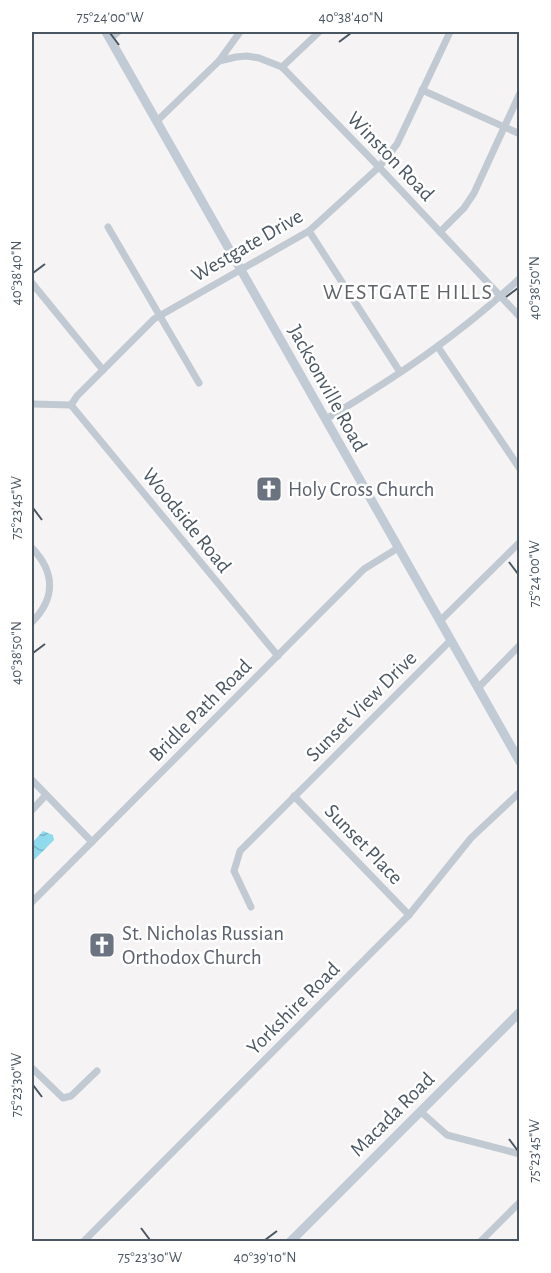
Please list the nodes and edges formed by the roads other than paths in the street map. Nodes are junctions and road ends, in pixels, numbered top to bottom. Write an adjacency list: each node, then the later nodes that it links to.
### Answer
1 (118, 32): 5 (street)
2 (240, 32): 6 (street)
3 (318, 32): 7 (street)
4 (450, 32): 8 (street, Westgate Drive)
5 (108, 35): 10 (street, Jacksonville Road)
6 (219, 61): 7 (street, Winston Road); 10 (street)
7 (282, 68): 13 (street, Winston Road)
8 (423, 90): 11 (street); 13 (street, Westgate Drive)
9 (519, 93): 11 (street)
10 (157, 121): 17 (street, Jacksonville Road)
11 (504, 127): 12 (street); 16 (street)
12 (519, 134)
13 (379, 167): 15 (street, Westgate Drive); 16 (street, Winston Road)
14 (108, 227): 21 (street)
15 (309, 231): 17 (street, Westgate Drive); 25 (street)
16 (440, 232): 20 (street, Winston Road)
17 (241, 269): 21 (street, Westgate Drive); 29 (street, Jacksonville Road)
18 (519, 278): 20 (street)
19 (32, 283): 24 (street)
20 (500, 297): 22 (street, Winston Road); 23 (street)
21 (158, 316): 24 (street, Westgate Drive); 26 (street)
22 (519, 316)
23 (438, 347): 25 (street); 30 (street)
24 (103, 370): 28 (street, Westgate Drive)
25 (400, 372): 29 (street)
26 (199, 383)
27 (32, 404): 28 (street)
28 (72, 405): 38 (street, Woodside Road)
29 (326, 419): 33 (street, Jacksonville Road)
30 (519, 470)
31 (519, 542): 34 (street)
32 (32, 548): 35 (street)
33 (398, 548): 34 (street, Jacksonville Road); 38 (street, Bridle Path Road)
34 (440, 621): 36 (street, Jacksonville Road)
35 (32, 622)
36 (450, 640): 39 (street, Jacksonville Road); 44 (street, Sunset View Drive)
37 (519, 645): 39 (street)
38 (278, 656): 46 (street, Bridle Path Road)
39 (478, 688): 40 (street, Jacksonville Road)
40 (519, 762)
41 (32, 780): 43 (street)
42 (519, 792): 49 (street, Yorkshire Road)
43 (46, 795): 45 (street); 46 (street)
44 (294, 796): 48 (street, Sunset View Drive); 49 (street, Sunset Place)
45 (32, 810)
46 (92, 842): 47 (street, Bridle Path Road)
47 (32, 902)
48 (251, 907)
49 (409, 915): 56 (street, Yorkshire Road)
50 (519, 1012): 53 (street, Macada Road)
51 (32, 1068): 52 (street)
52 (97, 1071)
53 (420, 1111): 54 (street); 57 (street, Macada Road)
54 (519, 1154)
55 (519, 1202): 58 (street)
56 (83, 1242)
57 (290, 1242)
58 (480, 1242)

